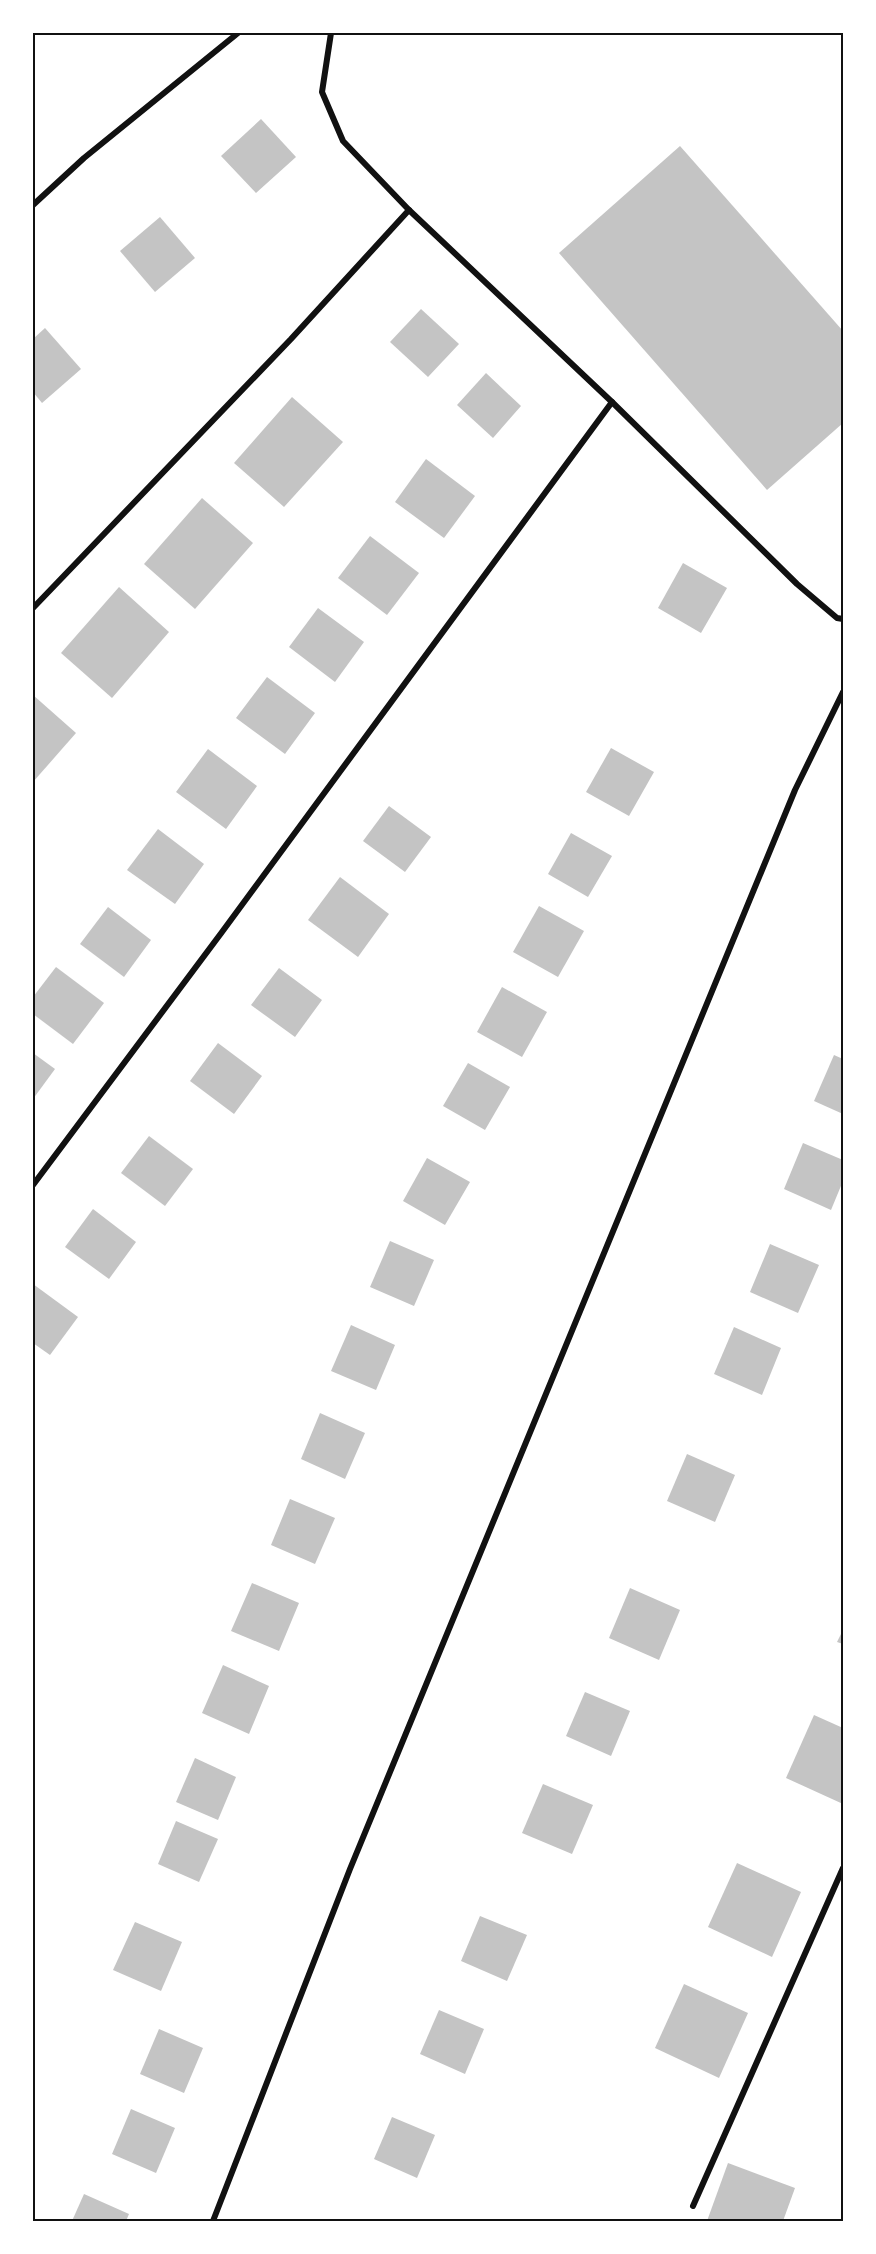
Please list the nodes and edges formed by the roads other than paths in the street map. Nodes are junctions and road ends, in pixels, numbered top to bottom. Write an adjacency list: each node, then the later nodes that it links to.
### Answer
1 (238, 33): 3 (street)
2 (332, 33): 4 (street)
3 (33, 206)
4 (409, 210): 5 (street); 6 (street)
5 (612, 402): 7 (street); 9 (street)
6 (33, 608)
7 (843, 620)
8 (843, 692): 12 (street)
9 (33, 1185)
10 (843, 1868): 11 (street)
11 (693, 2206)
12 (213, 2221)

